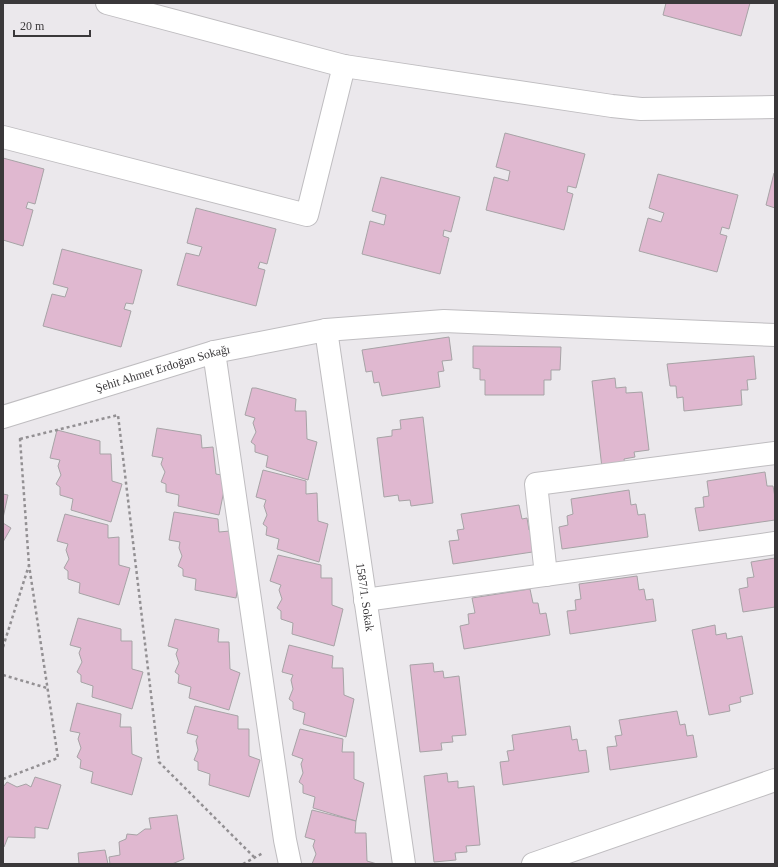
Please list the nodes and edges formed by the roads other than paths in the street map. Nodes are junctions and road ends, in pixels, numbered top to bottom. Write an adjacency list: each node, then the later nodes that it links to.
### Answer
1 (108, 3): 2 (street)
2 (344, 66): 3 (street); 4 (street)
3 (775, 107)
4 (3, 137)
5 (326, 330): 6 (street, Şehit Ahmet Erdoğan Sokağı); 7 (street, Şehit Ahmet Erdoğan Sokağı); 12 (street, 1587/1. Sokak)
6 (775, 335)
7 (214, 352): 8 (street, Şehit Ahmet Erdoğan Sokağı); 14 (street)
8 (3, 417)
9 (775, 453): 11 (street)
10 (775, 543): 11 (street)
11 (546, 575): 12 (street)
12 (365, 600): 15 (street, 1587/1. Sokak)
13 (775, 780): 16 (street)
14 (290, 864)
15 (404, 864)
16 (533, 864)

